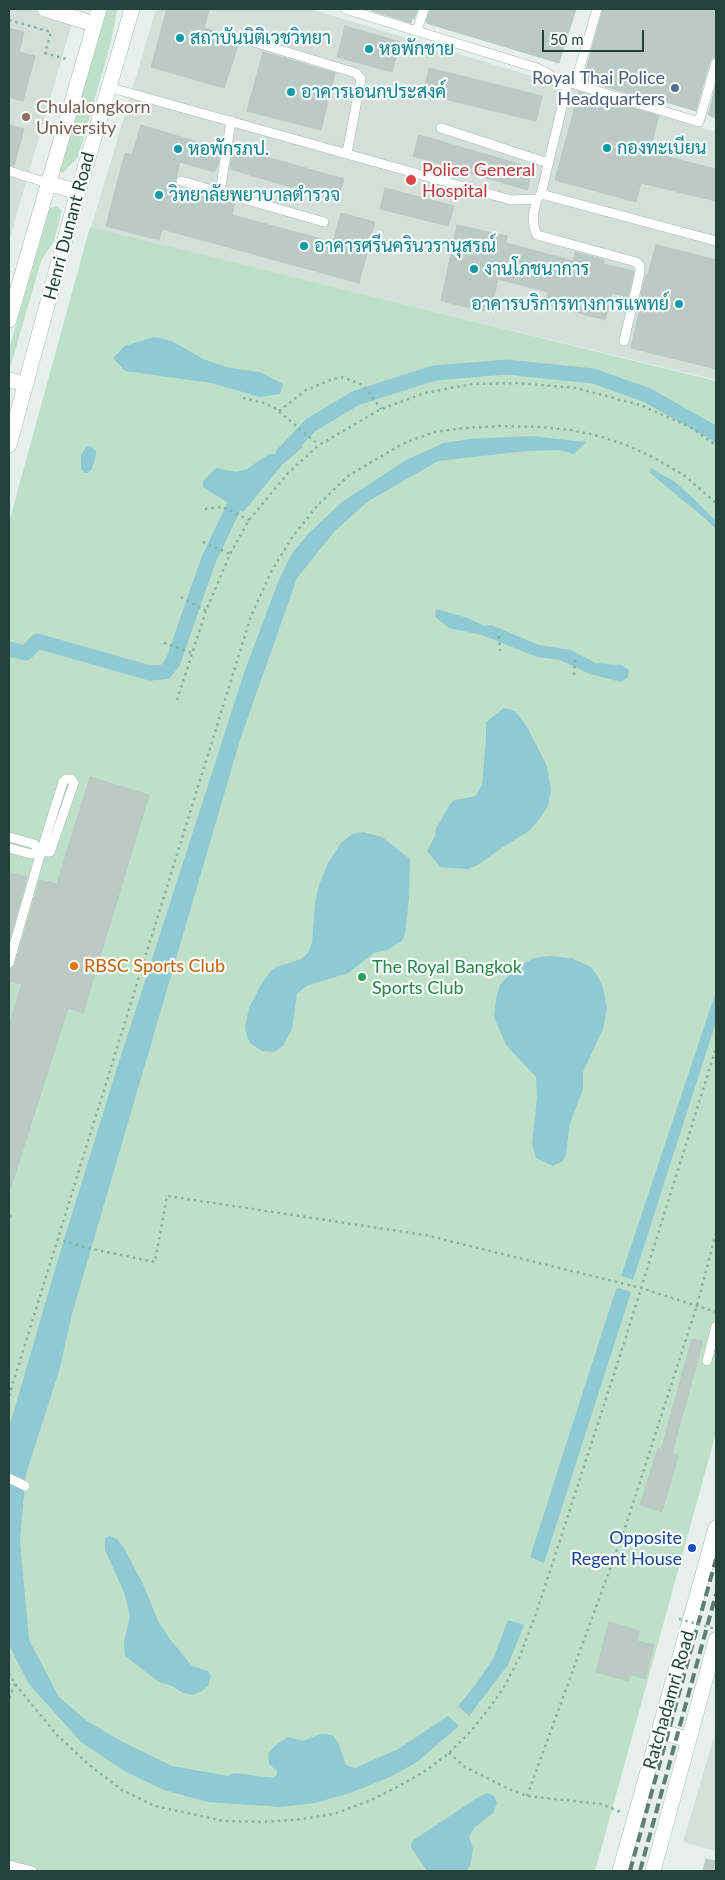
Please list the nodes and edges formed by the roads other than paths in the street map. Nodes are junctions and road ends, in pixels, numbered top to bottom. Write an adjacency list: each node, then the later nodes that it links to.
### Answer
1 (45, 9): 7 (main road)
2 (99, 9): 7 (main road, Henri Dunant Road)
3 (132, 9): 12 (main road, Henri Dunant Road)
4 (345, 9): 8 (lane)
5 (424, 9): 8 (lane)
6 (597, 9): 11 (lane)
7 (94, 24): 19 (main road, Henri Dunant Road)
8 (416, 30): 11 (lane)
9 (254, 42): 15 (lane)
10 (716, 63): 11 (lane)
11 (572, 83): 16 (lane)
12 (108, 87): 13 (lane); 20 (main road, Henri Dunant Road)
13 (231, 121): 15 (lane); 21 (lane)
14 (441, 128): 16 (lane)
15 (346, 153): 22 (lane)
16 (548, 163): 22 (lane)
17 (9, 171): 19 (lane)
18 (180, 181): 21 (lane)
19 (48, 183): 20 (main road); 25 (main road, Henri Dunant Road)
20 (78, 192): 28 (main road, Henri Dunant Road)
21 (220, 193): 23 (lane)
22 (539, 197): 24 (lane); 26 (lane)
23 (324, 222)
24 (716, 242)
25 (9, 320)
26 (624, 341)
27 (9, 380): 28 (main road)
28 (26, 384): 29 (main road, Henri Dunant Road)
29 (9, 445)
30 (9, 836): 32 (lane)
31 (9, 848): 32 (lane)
32 (41, 852): 32 (lane); 33 (lane)
33 (9, 963): 34 (lane)
34 (9, 970)
35 (716, 1326): 36 (lane)
36 (707, 1361)
37 (9, 1478): 38 (lane)
38 (24, 1486)
39 (716, 1528): 41 (main road, Ratchadamri Road)
40 (716, 1645): 42 (main road, Ratchadamri Road)
41 (660, 1731): 42 (main road); 45 (main road, Ratchadamri Road)
42 (689, 1740): 46 (main road, Ratchadamri Road)
43 (12, 1868): 44 (lane)
44 (32, 1871)
45 (620, 1871)
46 (653, 1871)

